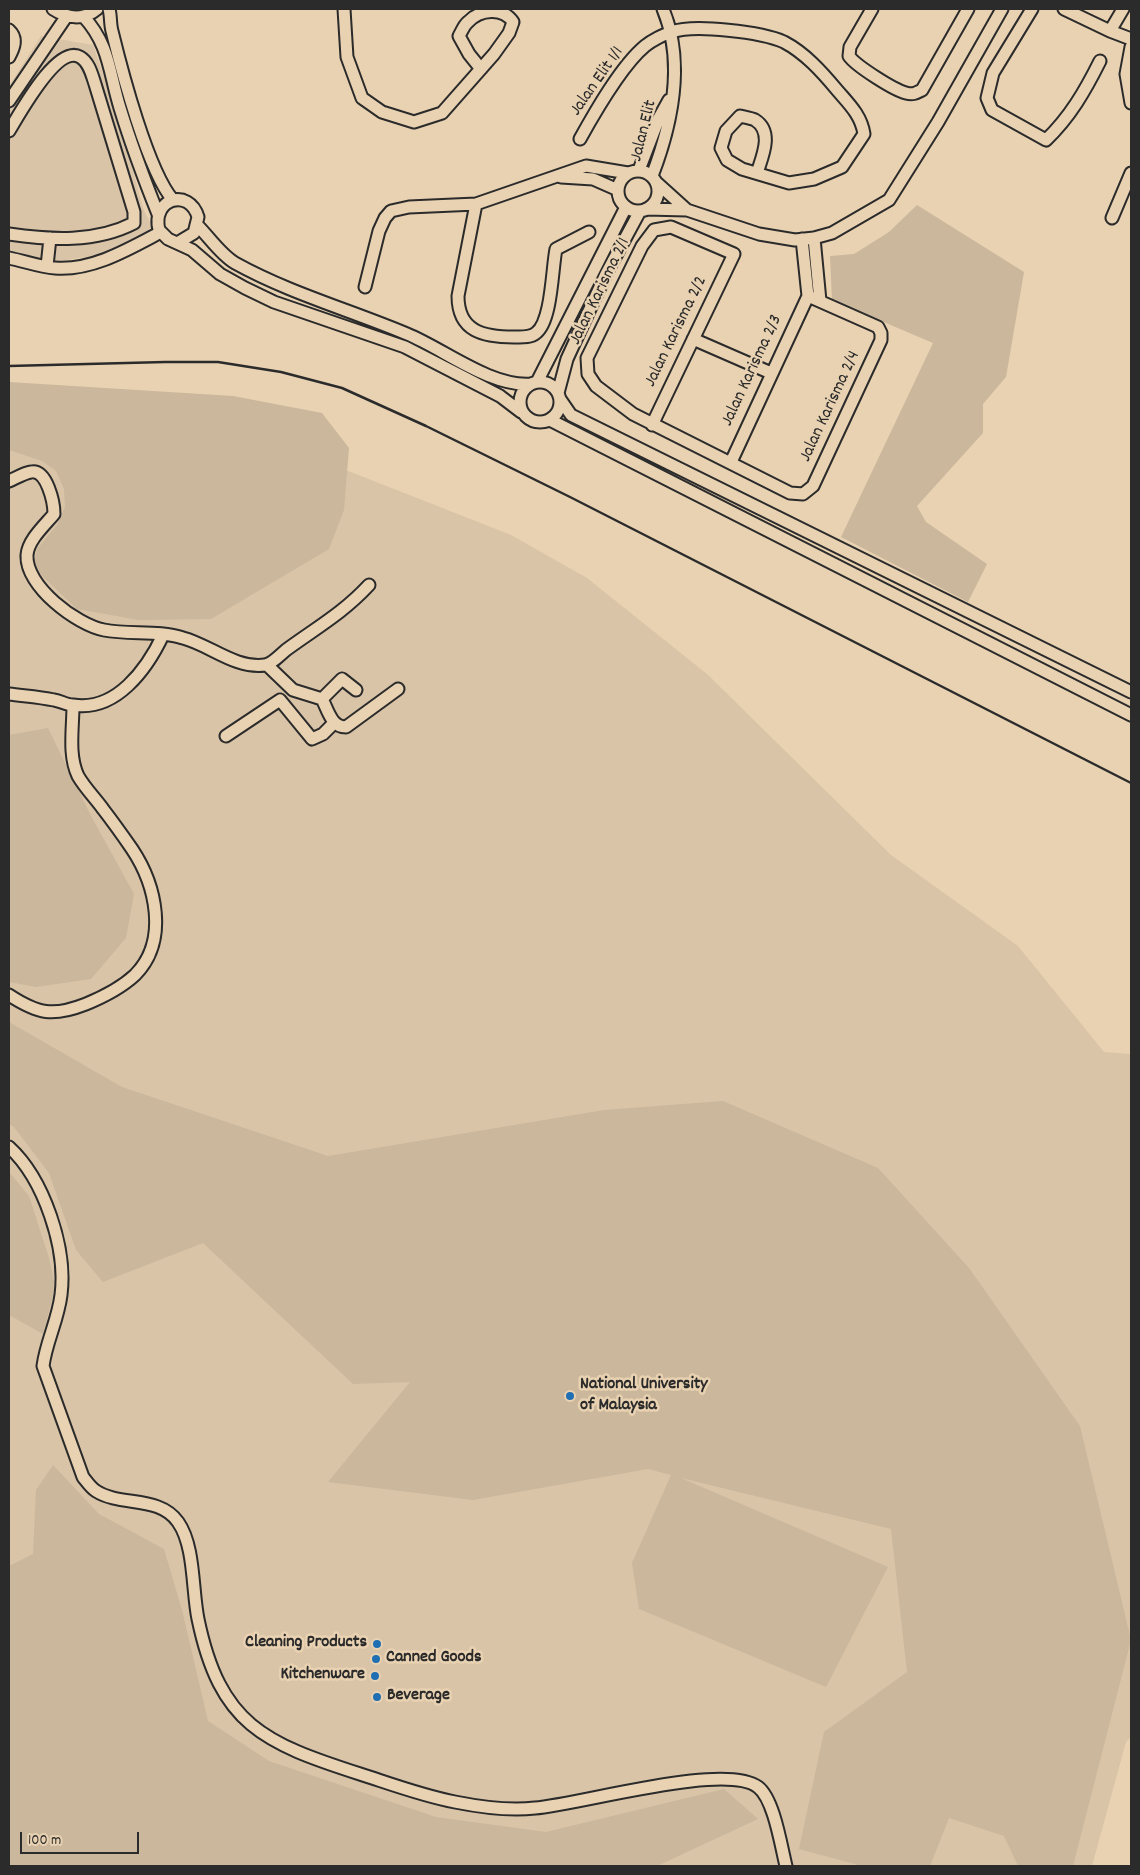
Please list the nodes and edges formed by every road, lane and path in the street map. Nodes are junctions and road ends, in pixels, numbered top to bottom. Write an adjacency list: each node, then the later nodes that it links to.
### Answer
1 (53, 9): 13 (street)
2 (97, 9): 12 (street)
3 (109, 9): 37 (street)
4 (344, 9): 21 (street)
5 (664, 9): 16 (street, Jalan Elit)
6 (872, 9): 7 (street)
7 (968, 9)
8 (1002, 9): 49 (street)
9 (1032, 9): 20 (street)
10 (1064, 9): 15 (street)
11 (1123, 9): 15 (street)
12 (84, 16): 13 (street); 27 (street)
13 (66, 17): 22 (street)
14 (10, 31): 19 (street)
15 (1110, 31): 17 (street)
16 (672, 32): 23 (street, Jalan Elit); 30 (street, Jalan Elit 1/1); 32 (street)
17 (1131, 38)
18 (1131, 47): 26 (street)
19 (9, 57)
20 (1100, 61)
21 (481, 69): 21 (street)
22 (16, 89): 24 (street); 25 (street)
23 (672, 94): 31 (street, Jalan Elit); 35 (street, Jalan Elit)
24 (30, 99): 28 (street); 29 (street)
25 (9, 101)
26 (1131, 103)
27 (121, 110): 28 (street); 42 (street)
28 (106, 116): 48 (street)
29 (9, 131)
30 (580, 139)
31 (633, 172): 34 (street); 35 (street); 36 (street)
32 (757, 173): 32 (street)
33 (1131, 173): 43 (street)
34 (557, 176): 36 (street); 38 (street)
35 (654, 179): 40 (street); 41 (street)
36 (618, 190): 39 (street)
37 (173, 200): 42 (street); 44 (street)
38 (476, 204): 46 (street); 54 (street)
39 (626, 207): 40 (street); 59 (street)
40 (643, 210): 41 (street); 60 (street)
41 (687, 210): 49 (street)
42 (158, 214): 45 (street)
43 (1112, 218)
44 (198, 226): 50 (street); 59 (street)
45 (161, 232): 50 (street); 53 (street)
46 (589, 232)
47 (9, 234): 48 (street)
48 (50, 238): 53 (street)
49 (808, 239): 55 (street); 56 (street)
50 (179, 242): 61 (street)
51 (734, 254): 57 (street, Jalan Karisma 2/2); 63 (street, Jalan Karisma 2/1)
52 (9, 258): 53 (street)
53 (47, 266)
54 (365, 287)
55 (808, 296): 56 (street, Jalan Karisma 2/4); 58 (street, Jalan Karisma 2/3)
56 (820, 301): 64 (street, Jalan Karisma 2/4)
57 (693, 339): 58 (street); 63 (street, Jalan Karisma 2/2)
58 (771, 373): 64 (street, Jalan Karisma 2/3)
59 (534, 383): 60 (street); 61 (street)
60 (559, 396): 62 (street); 71 (street)
61 (521, 412): 62 (street)
62 (550, 420): 75 (street)
63 (652, 424): 64 (street)
64 (731, 462)
65 (9, 481): 67 (street)
66 (369, 585): 68 (street)
67 (163, 635): 68 (street); 74 (street)
68 (267, 665): 73 (street)
69 (398, 689): 76 (street)
70 (356, 690): 73 (street)
71 (1131, 692)
72 (9, 694): 74 (street)
73 (322, 699): 76 (street)
74 (72, 706): 78 (street)
75 (1131, 715)
76 (334, 723): 77 (street)
77 (226, 736)
78 (9, 995)
79 (9, 1147): 80 (street)
80 (786, 1866)

